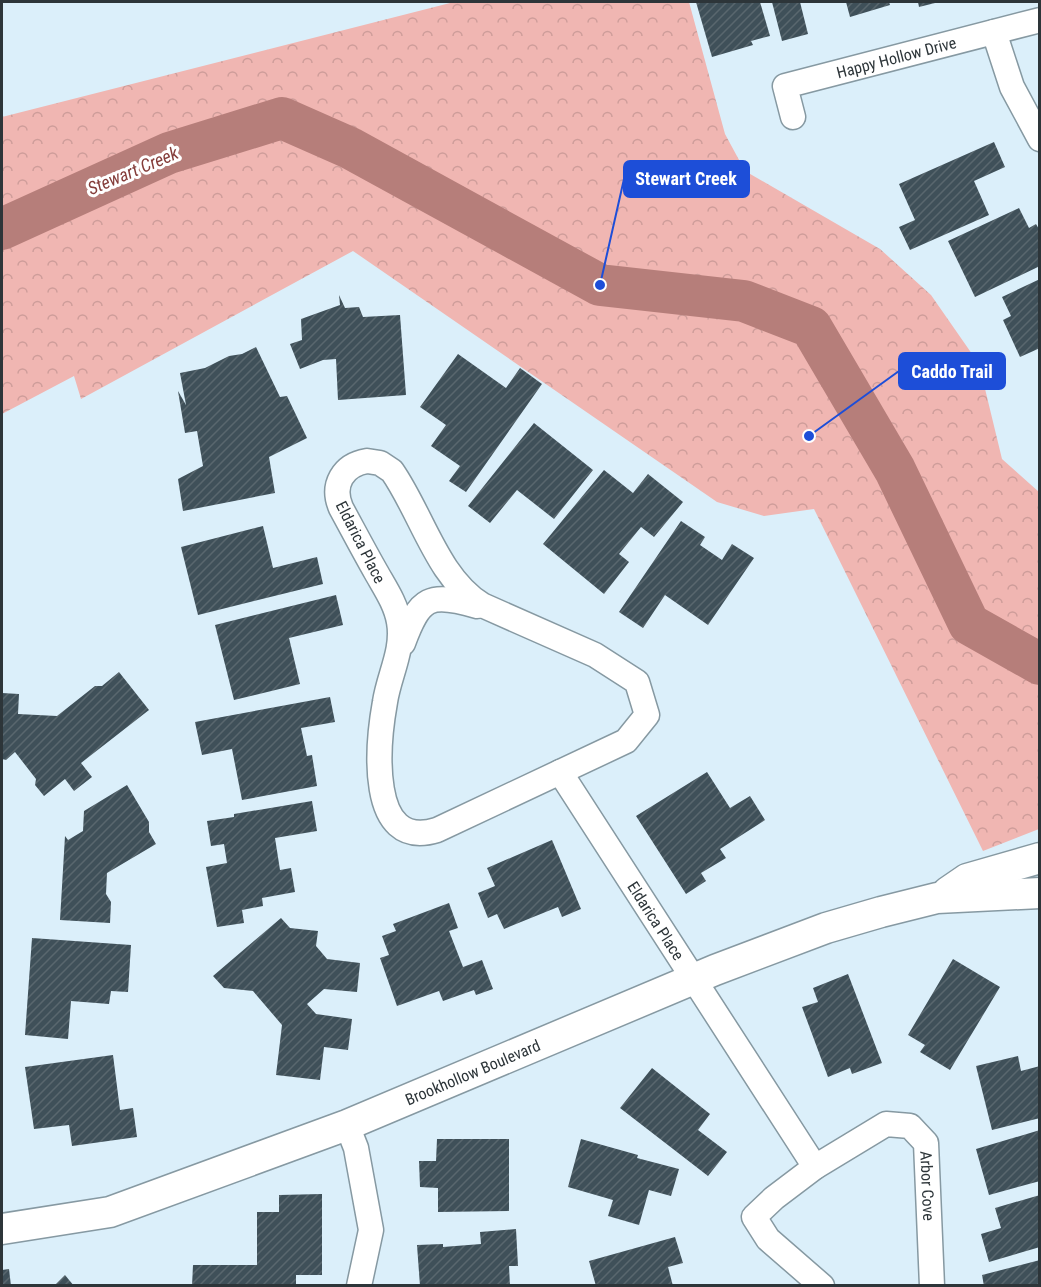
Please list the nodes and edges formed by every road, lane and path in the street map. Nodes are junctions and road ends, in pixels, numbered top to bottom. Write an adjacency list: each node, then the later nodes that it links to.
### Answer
1 (1040, 20): 2 (street, Happy Hollow Drive)
2 (994, 32): 3 (street, Happy Hollow Drive); 4 (street)
3 (793, 117)
4 (1040, 139)
5 (497, 612): 6 (street, Eldarica Place); 6 (street, Eldarica Place); 7 (street, Eldarica Place)
6 (395, 663): 7 (street, Eldarica Place)
7 (560, 772): 11 (street, Eldarica Place)
8 (1040, 858): 10 (street, Brookhollow Boulevard)
9 (1040, 893): 10 (street, Brookhollow Boulevard)
10 (938, 898): 11 (street, Brookhollow Boulevard)
11 (694, 979): 12 (street, Brookhollow Boulevard); 13 (street)
12 (347, 1125): 14 (street, Brookhollow Boulevard); 15 (street)
13 (815, 1167): 16 (street, Arbor Cove); 17 (street, Arbor Cove)
14 (2, 1229)
15 (359, 1286)
16 (822, 1286)
17 (932, 1286)

